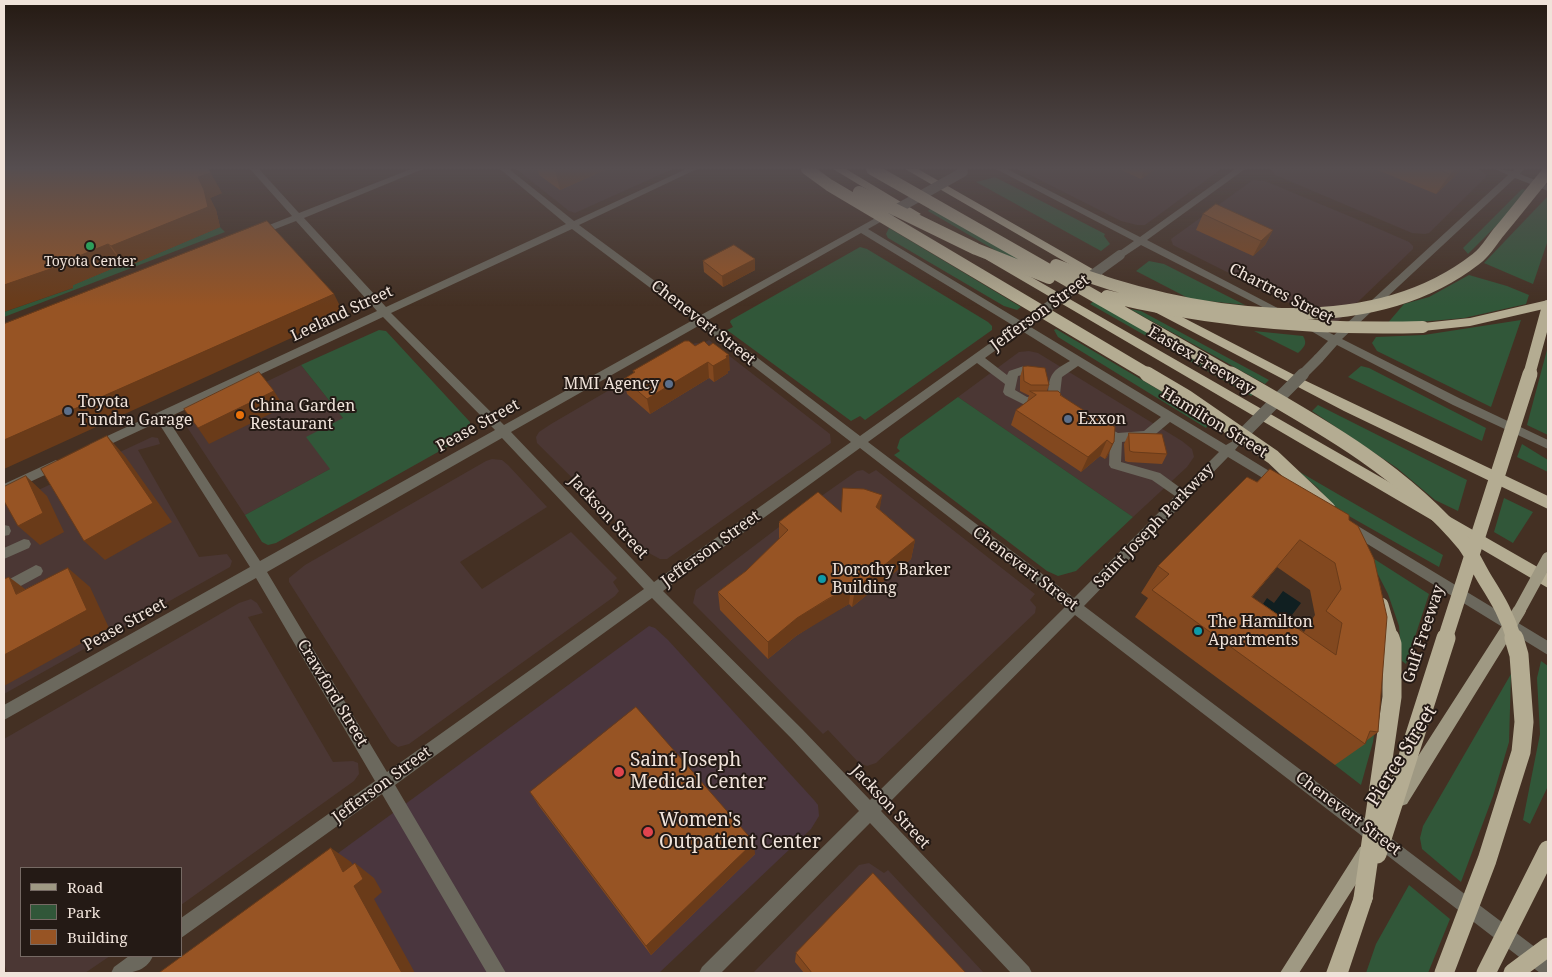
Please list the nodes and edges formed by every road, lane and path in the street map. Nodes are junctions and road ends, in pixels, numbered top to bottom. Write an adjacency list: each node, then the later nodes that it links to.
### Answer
1 (295, 215): 15 (street, Jackson Street)
2 (303, 215): 15 (street)
3 (560, 215): 16 (street, Chenevert Street)
4 (595, 215): 16 (street, Leeland Street)
5 (879, 215): 46 (highway, bridge)
6 (887, 215): 17 (street, Pease Street, bridge)
7 (903, 215): 21 (highway, bridge)
8 (917, 215): 51 (highway, Eastex Freeway)
9 (952, 215): 18 (highway, bridge)
10 (987, 215): 44 (highway, Eastex Freeway)
11 (1091, 215): 20 (street, Chartres Street)
12 (1177, 215): 20 (street, Jefferson Street)
13 (1471, 215): 25 (street, Saint Joseph Parkway)
14 (1513, 215): 18 (highway, bridge)
15 (297, 217): 19 (street); 22 (street, Jackson Street)
16 (573, 225): 22 (street, Leeland Street); 23 (street, Chenevert Street)
17 (861, 229): 23 (street, Pease Street); 24 (street, Hamilton Street)
18 (983, 232): 74 (highway, bridge)
19 (248, 236)
20 (1142, 240): 24 (street, Jefferson Street, bridge); 25 (street, Chartres Street)
21 (1548, 305): 63 (highway, Gulf Freeway, bridge)
22 (384, 312): 32 (street, Leeland Street); 35 (street, Jackson Street)
23 (699, 320): 35 (street, Pease Street); 37 (street, Chenevert Street)
24 (1020, 327): 26 (street, Jefferson Street); 27 (street, Hamilton Street)
25 (1335, 340): 38 (street, Chartres Street); 39 (street, Saint Joseph Parkway, bridge)
26 (976, 358): 29 (street); 37 (street, Jefferson Street)
27 (1078, 361): 28 (street); 33 (street, Hamilton Street)
28 (1056, 374): 29 (street); 30 (street)
29 (1011, 383): 30 (street)
30 (1059, 400): 31 (street)
31 (1075, 411)
32 (160, 416): 40 (street, Leeland Street); 49 (street, Crawford Street)
33 (1170, 416): 36 (street); 39 (street, Hamilton Street)
34 (1091, 422): 36 (street)
35 (503, 431): 49 (street, Pease Street); 53 (street, Jackson Street)
36 (1116, 438): 43 (street)
37 (859, 442): 53 (street, Jefferson Street); 55 (street, Chenevert Street)
38 (1548, 445)
39 (1228, 450): 43 (street, Saint Joseph Parkway); 56 (street, Hamilton Street)
40 (81, 453)
41 (64, 461): 42 (street)
42 (4, 489)
43 (1183, 496): 55 (street, Saint Joseph Parkway)
44 (1548, 503)
45 (24, 544): 47 (street)
46 (1351, 545)
47 (4, 554)
48 (1548, 558): 56 (main road, Pierce Street, bridge)
49 (258, 569): 58 (street, Pease Street); 59 (street, Crawford Street)
50 (36, 571): 52 (street)
51 (1548, 581)
52 (4, 588)
53 (653, 590): 59 (street, Jefferson Street); 60 (street, Jackson Street)
54 (1376, 593): 63 (highway, bridge)
55 (1074, 607): 60 (street, Saint Joseph Parkway); 61 (street, Chenevert Street)
56 (1509, 625): 57 (street, Hamilton Street); 61 (main road, Pierce Street)
57 (1548, 649)
58 (4, 713)
59 (385, 783): 64 (street, Jefferson Street); 69 (street, Crawford Street)
60 (870, 811): 70 (street, Saint Joseph Parkway); 71 (street, Jackson Street)
61 (1378, 836): 67 (street, Chenevert Street); 72 (main road, Pierce Street)
62 (1548, 850): 75 (highway, bridge)
63 (1363, 898): 73 (highway, Gulf Freeway)
64 (182, 928)
65 (1548, 947): 76 (highway, bridge)
66 (143, 957): 68 (street)
67 (1548, 968)
68 (120, 973)
69 (497, 973)
70 (708, 973)
71 (1023, 973)
72 (1289, 973)
73 (1337, 973)
74 (1444, 973)
75 (1486, 973)
76 (1513, 973)

